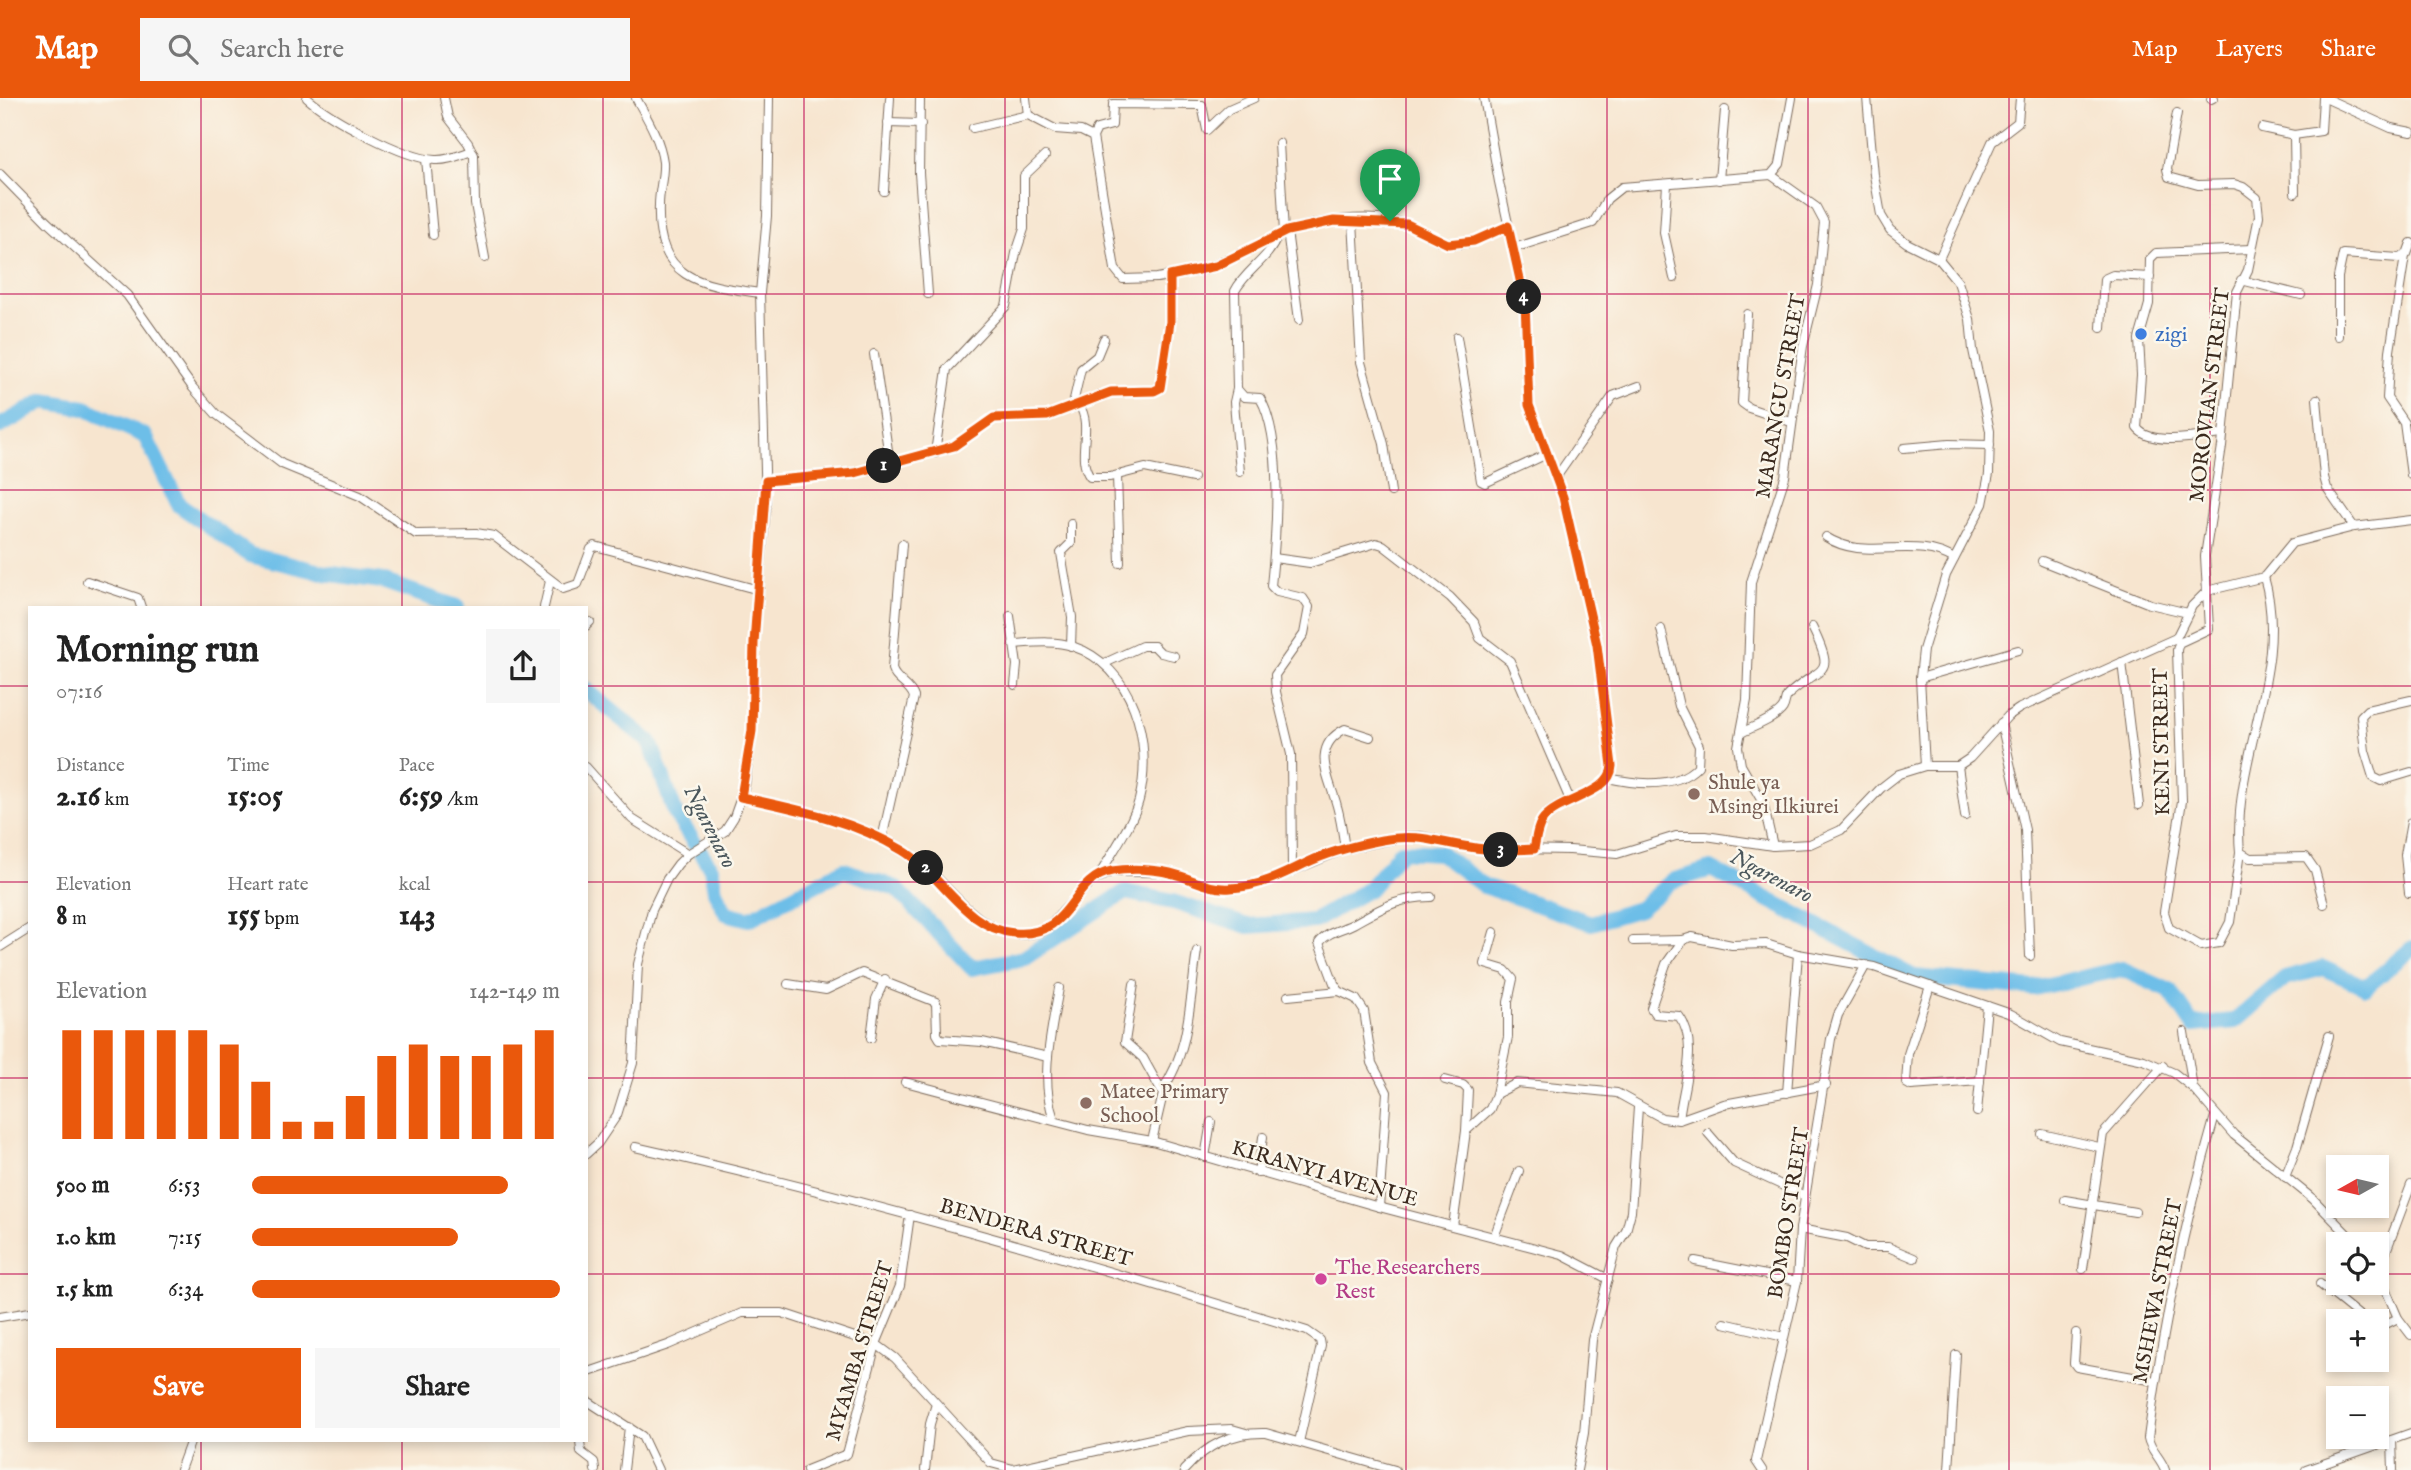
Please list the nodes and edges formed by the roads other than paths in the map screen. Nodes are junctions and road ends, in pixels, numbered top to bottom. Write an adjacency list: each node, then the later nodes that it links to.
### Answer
1 (307, 98): 27 (street)
2 (444, 98): 25 (street)
3 (636, 98): 48 (street)
4 (769, 98): 48 (street)
5 (890, 98): 17 (street)
6 (920, 98): 18 (street)
7 (1026, 98): 16 (street)
8 (1254, 98): 23 (street)
9 (1485, 98): 35 (street)
10 (1792, 98): 29 (street)
11 (1867, 98): 43 (street)
12 (2020, 98): 43 (street)
13 (2324, 98): 21 (street); 22 (street)
14 (1725, 110): 30 (street)
15 (2177, 113): 40 (street, MOROVIAN STREET)
16 (1027, 115): 19 (street); 23 (street)
17 (888, 123): 18 (street); 32 (street)
18 (921, 124): 49 (street)
19 (973, 128)
20 (2262, 128): 22 (street)
21 (2411, 132)
22 (2294, 135): 33 (street)
23 (1093, 137): 44 (street)
24 (1279, 143): 36 (street)
25 (472, 151): 27 (street); 42 (street)
26 (1045, 156): 66 (street)
27 (426, 159): 37 (street)
28 (0, 174): 87 (street)
29 (1771, 175): 30 (street); 62 (street, MARANGU STREET)
30 (1719, 180): 31 (street)
31 (1667, 184): 39 (street); 46 (street)
32 (884, 191)
33 (2295, 193)
34 (1353, 221): 35 (street); 36 (street); 75 (street)
35 (1508, 226): 39 (street)
36 (1283, 234): 44 (street); 52 (street); 59 (street)
37 (433, 235)
38 (2411, 243): 41 (street)
39 (1514, 248): 67 (street)
40 (2251, 249): 45 (street); 47 (street, MOROVIAN STREET)
41 (2405, 256): 54 (street); 70 (street)
42 (485, 258)
43 (1939, 259): 64 (street)
44 (1170, 276): 61 (street)
45 (2150, 276): 53 (street); 63 (street)
46 (1674, 278)
47 (2241, 280): 50 (street); 63 (street, MOROVIAN STREET)
48 (760, 293): 74 (street)
49 (928, 294)
50 (2301, 295)
51 (1747, 314): 62 (street)
52 (1298, 320)
53 (2101, 328)
54 (2338, 336)
55 (1457, 337): 67 (street)
56 (1104, 339): 61 (street)
57 (874, 354): 68 (street)
58 (1639, 386): 72 (street)
59 (1237, 389): 69 (street); 81 (street)
60 (2317, 399): 78 (street)
61 (1075, 407): 66 (street); 71 (street)
62 (1791, 422): 106 (street, MARANGU STREET)
63 (2223, 434): 89 (street, MOROVIAN STREET)
64 (1990, 445): 65 (street); 82 (street)
65 (1904, 448)
66 (934, 453): 68 (street)
67 (1547, 454): 72 (street)
68 (890, 464): 74 (street)
69 (1240, 472)
70 (2411, 475)
71 (1117, 476): 73 (street); 84 (street)
72 (1557, 476): 112 (street)
73 (1193, 478)
74 (766, 481): 88 (street)
75 (1391, 492)
76 (2411, 520): 78 (street)
77 (1071, 524): 97 (street)
78 (2354, 527): 85 (street)
79 (1826, 537): 82 (street)
80 (902, 544): 118 (street)
81 (1274, 558): 114 (street); 124 (street)
82 (1954, 559): 102 (street)
83 (2042, 561): 92 (street)
84 (1120, 563)
85 (2264, 577): 89 (street); 122 (street, KENI STREET)
86 (87, 581): 90 (street)
87 (551, 581): 88 (street); 91 (street)
88 (759, 590): 113 (street)
89 (2207, 591): 92 (street); 122 (street, KENI STREET)
90 (141, 606)
91 (544, 606)
92 (2188, 613): 100 (street)
93 (1010, 616): 96 (street)
94 (1812, 627): 106 (street)
95 (1661, 629): 112 (street)
96 (1013, 644): 97 (street); 103 (street)
97 (1072, 646): 101 (street)
98 (2018, 650): 102 (street)
99 (1174, 656): 101 (street)
100 (2122, 662): 105 (street); 115 (street)
101 (1105, 663): 125 (street)
102 (1920, 678): 108 (street)
103 (1015, 685)
104 (2411, 700): 111 (street)
105 (2001, 723): 109 (street); 136 (street)
106 (1741, 733): 119 (street, MARANGU STREET)
107 (1370, 737): 120 (street)
108 (1925, 765): 109 (street); 119 (street)
109 (1958, 766): 116 (street)
110 (588, 769): 123 (street)
111 (2411, 772)
112 (1608, 778): 114 (street)
113 (741, 797): 118 (street); 123 (street)
114 (1570, 800): 121 (street)
115 (2139, 805)
116 (1965, 816)
117 (2411, 822): 126 (street)
118 (882, 839): 125 (street)
119 (1773, 846): 121 (street)
120 (1345, 849): 121 (street); 124 (street)
121 (1534, 849)
122 (2240, 852): 128 (street)
123 (688, 854): 172 (street)
124 (1292, 871): 125 (street)
125 (1099, 876)
126 (2409, 893)
127 (1431, 897): 143 (street)
128 (2324, 904)
129 (28, 929): 133 (street)
130 (1494, 932): 158 (street)
131 (1683, 940): 132 (street); 135 (street); 163 (street)
132 (1633, 942)
133 (0, 947)
134 (1197, 951): 156 (street)
135 (1798, 954): 137 (street); 157 (street)
136 (2030, 956)
137 (1866, 965): 141 (street); 154 (street, BOMBO STREET)
138 (885, 979): 139 (street); 148 (street); 149 (street)
139 (788, 984)
140 (1134, 984): 156 (street)
141 (1930, 986): 145 (street); 152 (street)
142 (1059, 988): 149 (street)
143 (1339, 990): 144 (street); 181 (street)
144 (1288, 996)
145 (1987, 1006): 150 (street); 152 (street)
146 (2184, 1032): 155 (street)
147 (2329, 1035): 176 (street)
148 (871, 1038)
149 (1048, 1057): 162 (street)
150 (2163, 1066): 155 (street); 171 (street)
151 (1445, 1080): 165 (street)
152 (1980, 1081): 160 (street)
153 (905, 1082): 162 (street, KIRANYI AVENUE)
154 (1826, 1085): 157 (street); 178 (street, BOMBO STREET)
155 (2193, 1088): 161 (street)
156 (1162, 1090): 169 (street)
157 (1787, 1093): 163 (street)
158 (1496, 1094): 159 (street); 165 (street)
159 (1638, 1107): 163 (street); 192 (street)
160 (1977, 1112)
161 (2215, 1116): 176 (street); 208 (street, MSHEWA STREET)
162 (1055, 1119): 169 (street, KIRANYI AVENUE)
163 (1679, 1120)
164 (1211, 1122): 173 (street)
165 (1465, 1131): 184 (street)
166 (1708, 1133): 178 (street)
167 (2042, 1134): 171 (street)
168 (1264, 1137): 175 (street)
169 (1152, 1141): 173 (street, KIRANYI AVENUE)
170 (635, 1147): 183 (street, BENDERA STREET)
171 (2099, 1147): 180 (street)
172 (588, 1152)
173 (1205, 1157): 175 (street, KIRANYI AVENUE)
174 (1518, 1171): 187 (street)
175 (1258, 1173): 181 (street, KIRANYI AVENUE)
176 (2285, 1177): 186 (street)
177 (2411, 1185): 188 (street)
178 (1805, 1196): 185 (street, BOMBO STREET)
179 (2064, 1200): 180 (street)
180 (2093, 1205): 182 (street); 191 (street)
181 (1379, 1207): 184 (street, KIRANYI AVENUE)
182 (2135, 1212)
183 (910, 1215): 205 (street, MYAMBA STREET); 217 (street, BENDERA STREET)
184 (1453, 1226): 187 (street, KIRANYI AVENUE)
185 (1800, 1229): 189 (street); 193 (street, BOMBO STREET)
186 (2346, 1232)
187 (1494, 1237): 192 (street, KIRANYI AVENUE)
188 (2389, 1240)
189 (1914, 1258)
190 (1695, 1261): 193 (street)
191 (2082, 1269)
192 (1608, 1279): 226 (street)
193 (1797, 1281): 204 (street, BOMBO STREET)
194 (2320, 1284): 196 (street)
195 (2389, 1295): 199 (street)
196 (2351, 1309)
197 (28, 1312): 198 (street)
198 (0, 1317)
199 (2398, 1318): 200 (street); 202 (street)
200 (2389, 1322)
201 (1724, 1323): 204 (street)
202 (2410, 1332)
203 (2076, 1334): 208 (street)
204 (1784, 1337): 227 (street, BOMBO STREET)
205 (876, 1344): 207 (street); 209 (street); 222 (street, MYAMBA STREET)
206 (1956, 1355): 228 (street)
207 (588, 1372)
208 (2155, 1381): 229 (street, MSHEWA STREET)
209 (936, 1404): 212 (street); 223 (street)
210 (588, 1405): 211 (street)
211 (629, 1427): 220 (street); 221 (street)
212 (1246, 1433): 217 (street); 224 (street)
213 (2411, 1433): 214 (street)
214 (2392, 1440): 230 (street); 231 (street)
215 (190, 1442): 218 (street)
216 (580, 1442): 219 (street)
217 (1299, 1442): 225 (street)
218 (180, 1470)
219 (595, 1470)
220 (624, 1470)
221 (658, 1470)
222 (807, 1470)
223 (925, 1470)
224 (1184, 1470)
225 (1395, 1470)
226 (1577, 1470)
227 (1762, 1470)
228 (1949, 1470)
229 (2165, 1470)
230 (2306, 1470)
231 (2393, 1470)

